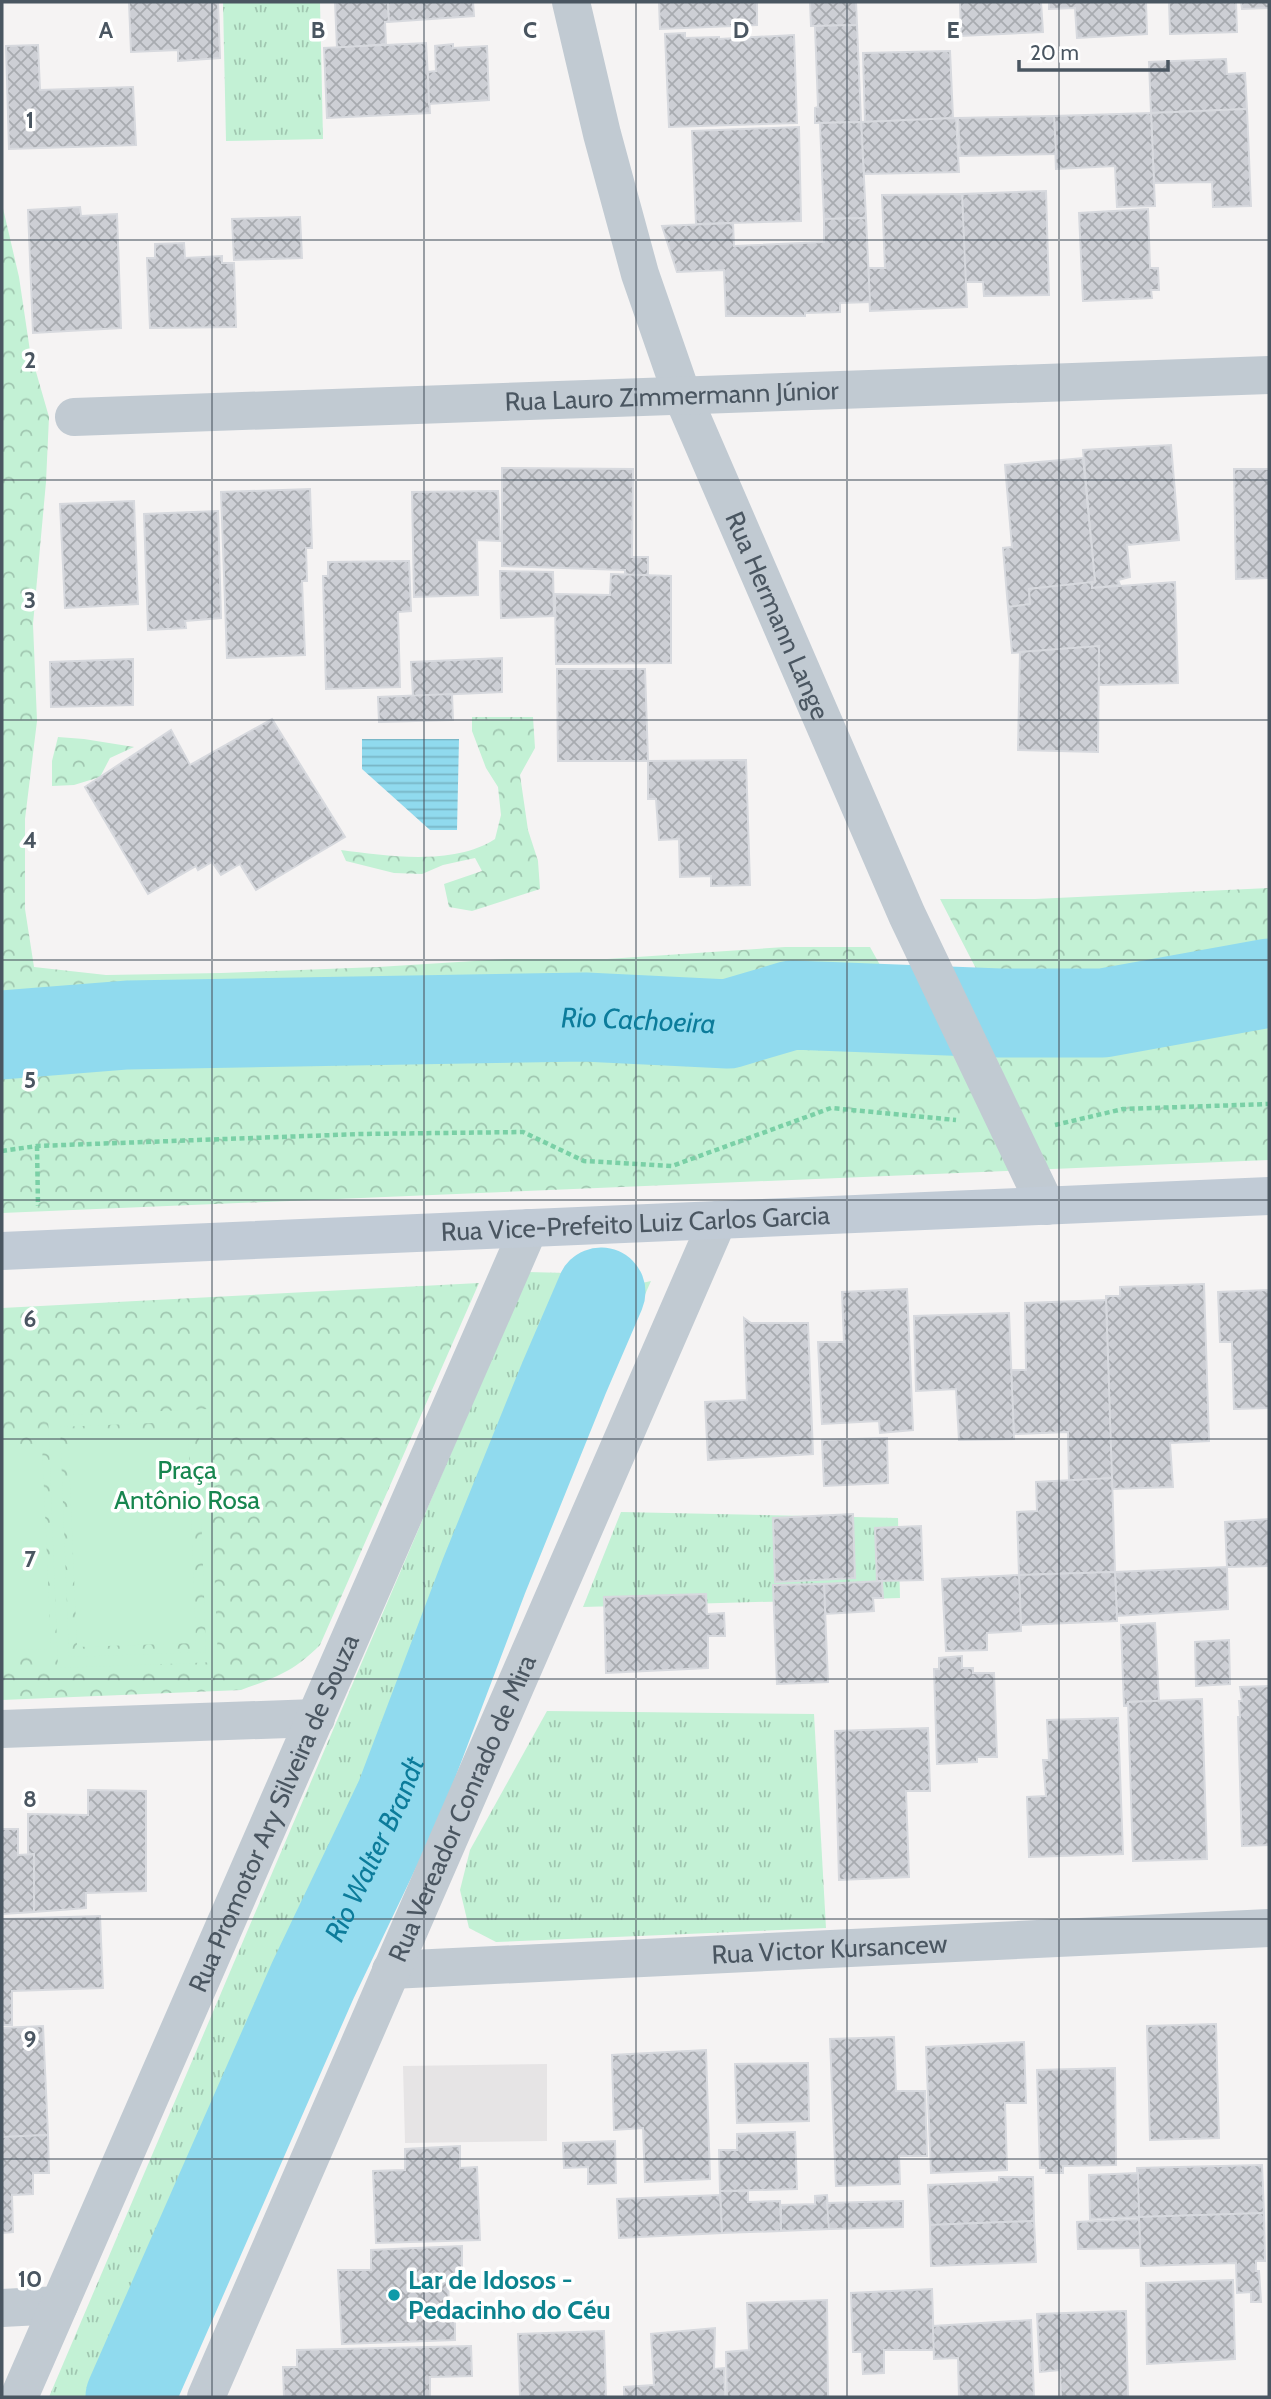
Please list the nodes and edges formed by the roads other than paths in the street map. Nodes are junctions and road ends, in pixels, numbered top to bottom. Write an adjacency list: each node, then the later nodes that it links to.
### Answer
1 (571, 2): 3 (street, Rua Hermann Lange)
2 (1269, 375): 3 (street, Rua Lauro Zimmermann Júnior)
3 (682, 395): 4 (street, Rua Lauro Zimmermann Júnior); 6 (street, Rua Hermann Lange)
4 (74, 416)
5 (1269, 1196): 6 (main road, Rua Vice-Prefeito Luiz Carlos Garcia)
6 (1046, 1206): 7 (main road, Rua Vice-Prefeito Luiz Carlos Garcia)
7 (718, 1220): 8 (main road, Rua Vice-Prefeito Luiz Carlos Garcia); 13 (street, Rua Vereador Conrado de Mira)
8 (529, 1228): 9 (main road, Rua Vice-Prefeito Luiz Carlos Garcia); 10 (street, Rua Promotor Ary Silveira de Souza)
9 (2, 1251)
10 (316, 1718): 11 (street); 14 (street, Rua Promotor Ary Silveira de Souza)
11 (2, 1729)
12 (1269, 1928): 13 (street, Rua Victor Kursancew)
13 (391, 1970): 17 (street, Rua Vereador Conrado de Mira)
14 (59, 2305): 15 (street); 16 (street, Rua Promotor Ary Silveira de Souza)
15 (2, 2308)
16 (19, 2397)
17 (206, 2397)

